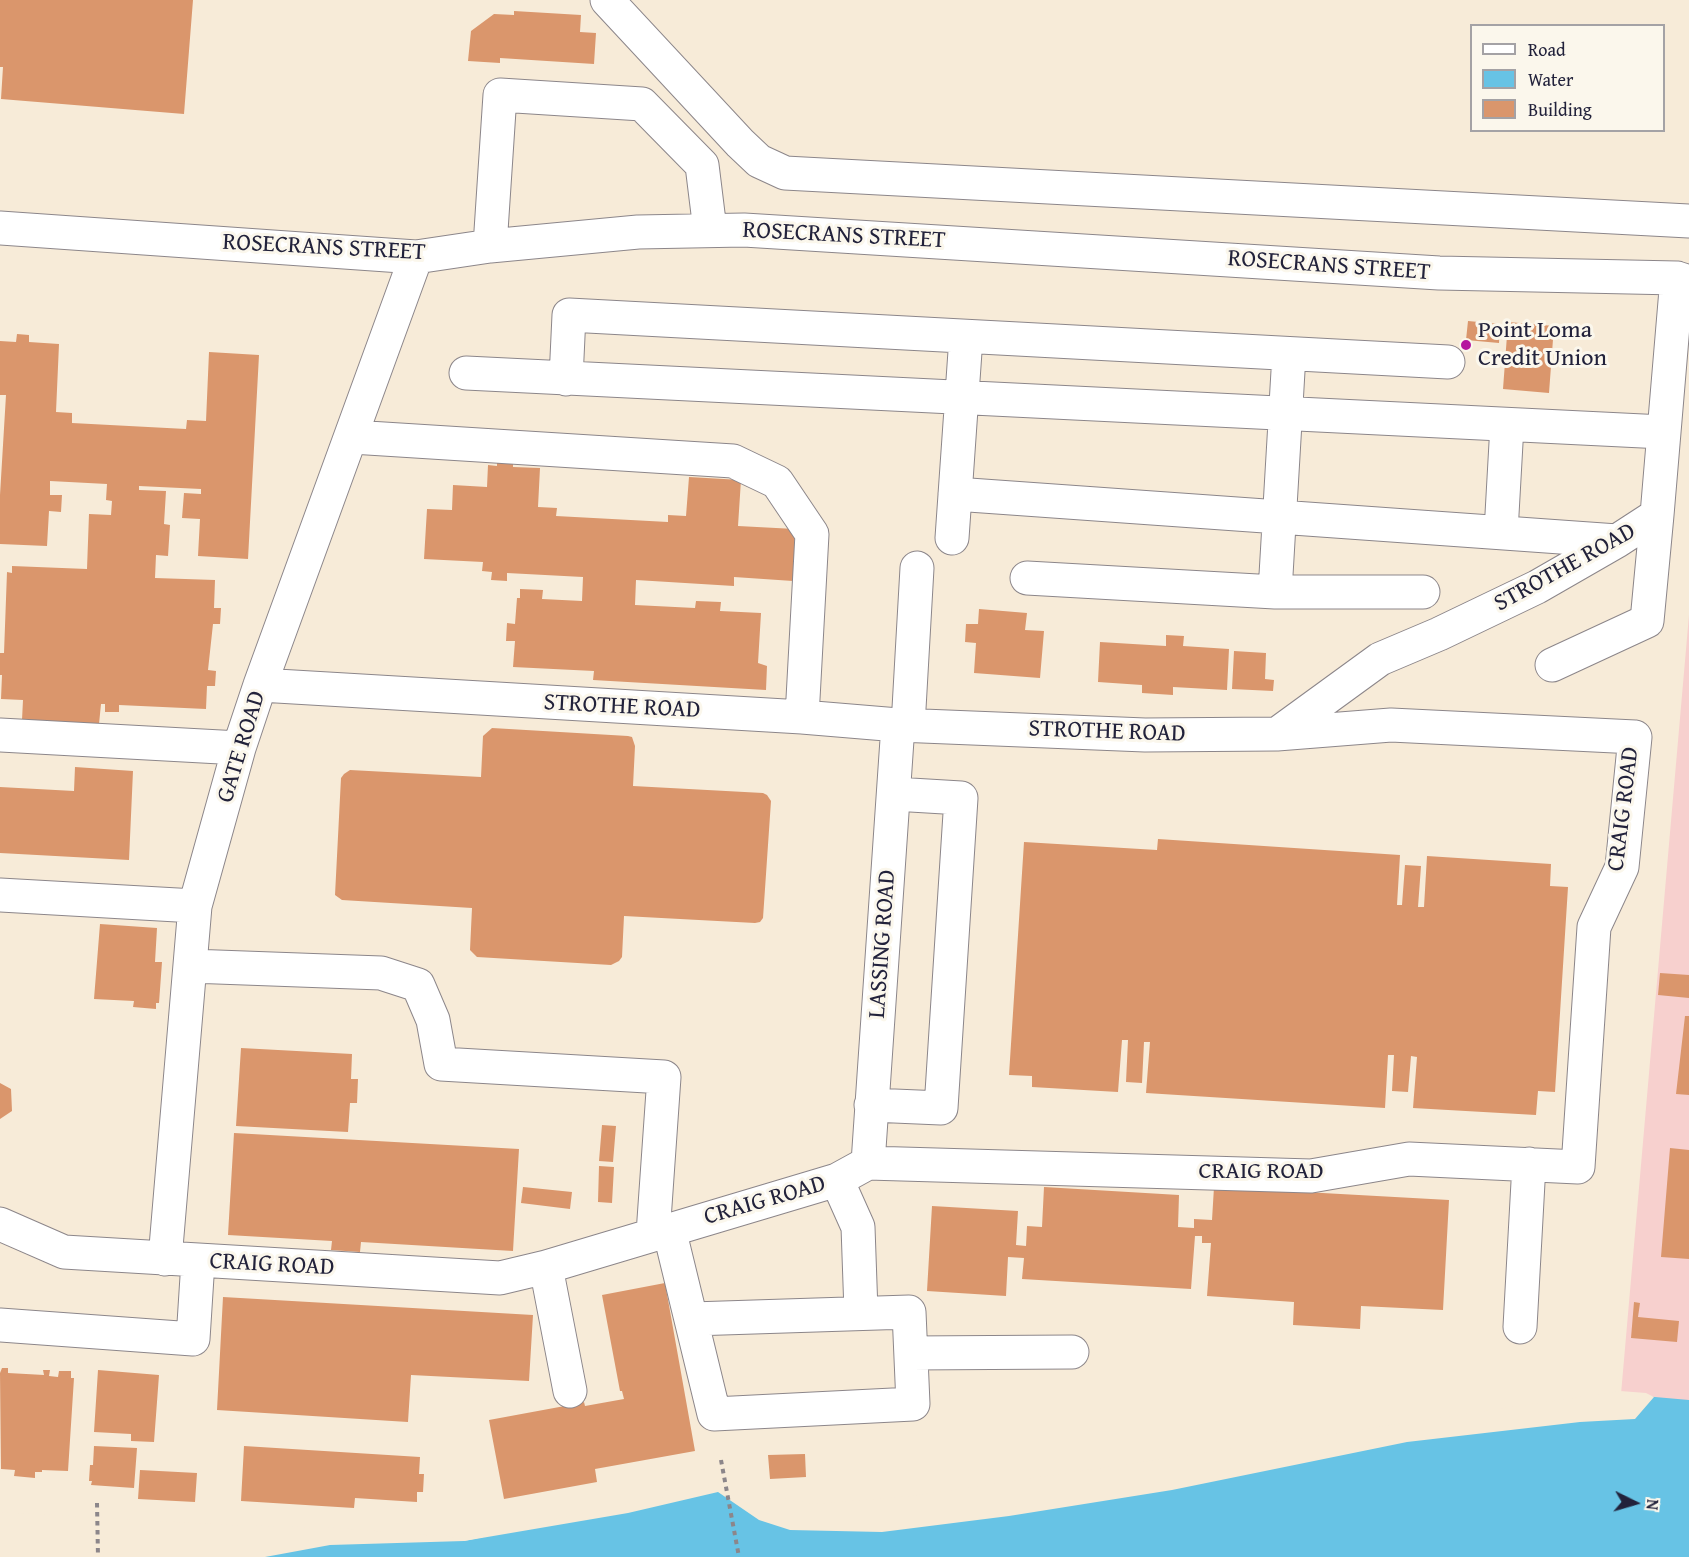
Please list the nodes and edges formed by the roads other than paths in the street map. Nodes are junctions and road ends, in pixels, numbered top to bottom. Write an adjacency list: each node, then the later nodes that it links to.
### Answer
1 (607, 0): 2 (street)
2 (1689, 221)
3 (0, 228): 6 (street, ROSECRANS STREET)
4 (710, 230): 5 (street, ROSECRANS STREET); 5 (street); 7 (street, ROSECRANS STREET)
5 (490, 246): 6 (street, ROSECRANS STREET)
6 (416, 257): 18 (street, GATE ROAD)
7 (1683, 280): 16 (street, STROTHE ROAD)
8 (966, 337): 9 (street); 12 (street); 14 (street)
9 (1288, 354): 10 (street); 15 (street)
10 (1448, 362)
11 (466, 373): 12 (street)
12 (566, 379): 14 (street)
13 (1689, 383): 16 (street)
14 (962, 399): 15 (street); 19 (street)
15 (1285, 414): 17 (street); 21 (street)
16 (1663, 424): 17 (street); 20 (street, STROTHE ROAD)
17 (1508, 425): 22 (street)
18 (352, 437): 30 (street, GATE ROAD); 31 (street)
19 (955, 495): 21 (street); 23 (street)
20 (1656, 515): 24 (street, STROTHE ROAD); 29 (street)
21 (1279, 517): 22 (street); 27 (street)
22 (1501, 532): 24 (street)
23 (952, 538)
24 (1617, 541): 33 (street, STROTHE ROAD)
25 (917, 568): 32 (street, LASSING ROAD)
26 (1027, 578): 27 (street)
27 (1275, 592): 28 (street)
28 (1423, 592)
29 (1552, 665)
30 (260, 685): 31 (street, STROTHE ROAD); 35 (street, GATE ROAD)
31 (802, 717): 32 (street, STROTHE ROAD)
32 (903, 726): 33 (street, STROTHE ROAD); 36 (street, LASSING ROAD)
33 (1277, 734): 42 (street, CRAIG ROAD)
34 (0, 735): 35 (street)
35 (239, 748): 38 (street, GATE ROAD)
36 (894, 794): 40 (street, LASSING ROAD); 40 (street)
37 (0, 895): 38 (street)
38 (195, 906): 39 (street, GATE ROAD)
39 (190, 966): 45 (street); 46 (street, GATE ROAD)
40 (871, 1105): 41 (street, LASSING ROAD)
41 (868, 1163): 42 (street, CRAIG ROAD); 43 (street, CRAIG ROAD)
42 (1529, 1164): 52 (street)
43 (837, 1180): 45 (street, CRAIG ROAD); 49 (street)
44 (0, 1224): 46 (street, CRAIG ROAD)
45 (661, 1232): 48 (street, CRAIG ROAD); 50 (street)
46 (165, 1259): 47 (street, CRAIG ROAD)
47 (198, 1261): 48 (street, CRAIG ROAD); 51 (street)
48 (546, 1267): 55 (street)
49 (861, 1312): 50 (street); 54 (street)
50 (692, 1319): 54 (street)
51 (0, 1324)
52 (1520, 1327)
53 (1072, 1352): 54 (street)
54 (911, 1353)
55 (570, 1391)

